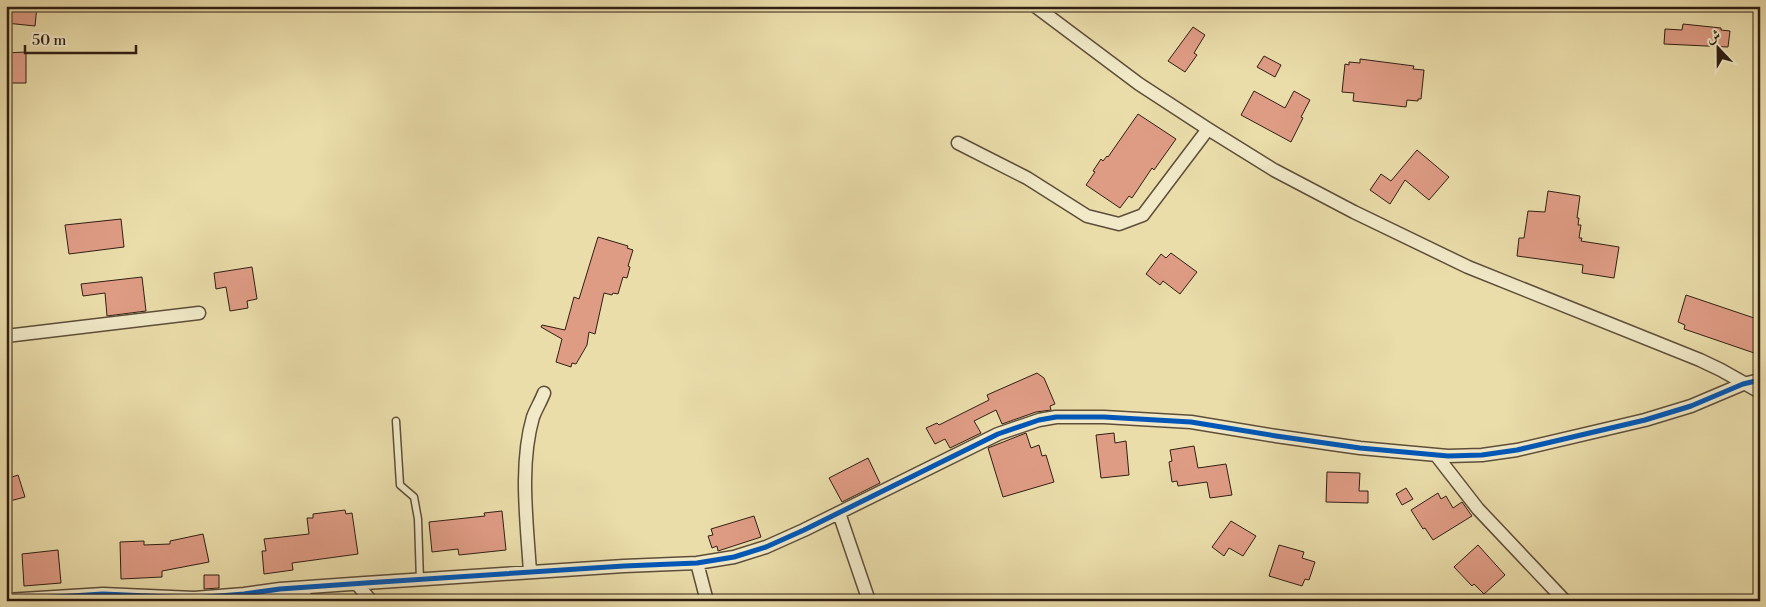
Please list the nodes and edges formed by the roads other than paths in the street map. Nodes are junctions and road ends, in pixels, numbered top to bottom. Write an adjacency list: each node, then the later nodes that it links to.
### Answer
1 (1036, 6): 2 (street)
2 (1208, 129): 3 (street); 7 (street)
3 (958, 143)
4 (199, 312): 5 (street)
5 (6, 336)
6 (1760, 380): 7 (street)
7 (1743, 384): 8 (street); 11 (street)
8 (1760, 392)
9 (544, 393): 14 (street)
10 (396, 421): 15 (lane)
11 (1436, 455): 12 (street); 24 (street)
12 (840, 513): 13 (street); 23 (street)
13 (696, 563): 14 (street); 22 (street)
14 (530, 572): 15 (street)
15 (420, 580): 16 (street)
16 (357, 584): 17 (street); 21 (street)
17 (280, 589): 18 (street); 20 (street)
18 (88, 598): 19 (street)
19 (6, 600)
20 (308, 601)
21 (371, 601)
22 (707, 601)
23 (869, 601)
24 (1565, 601)

